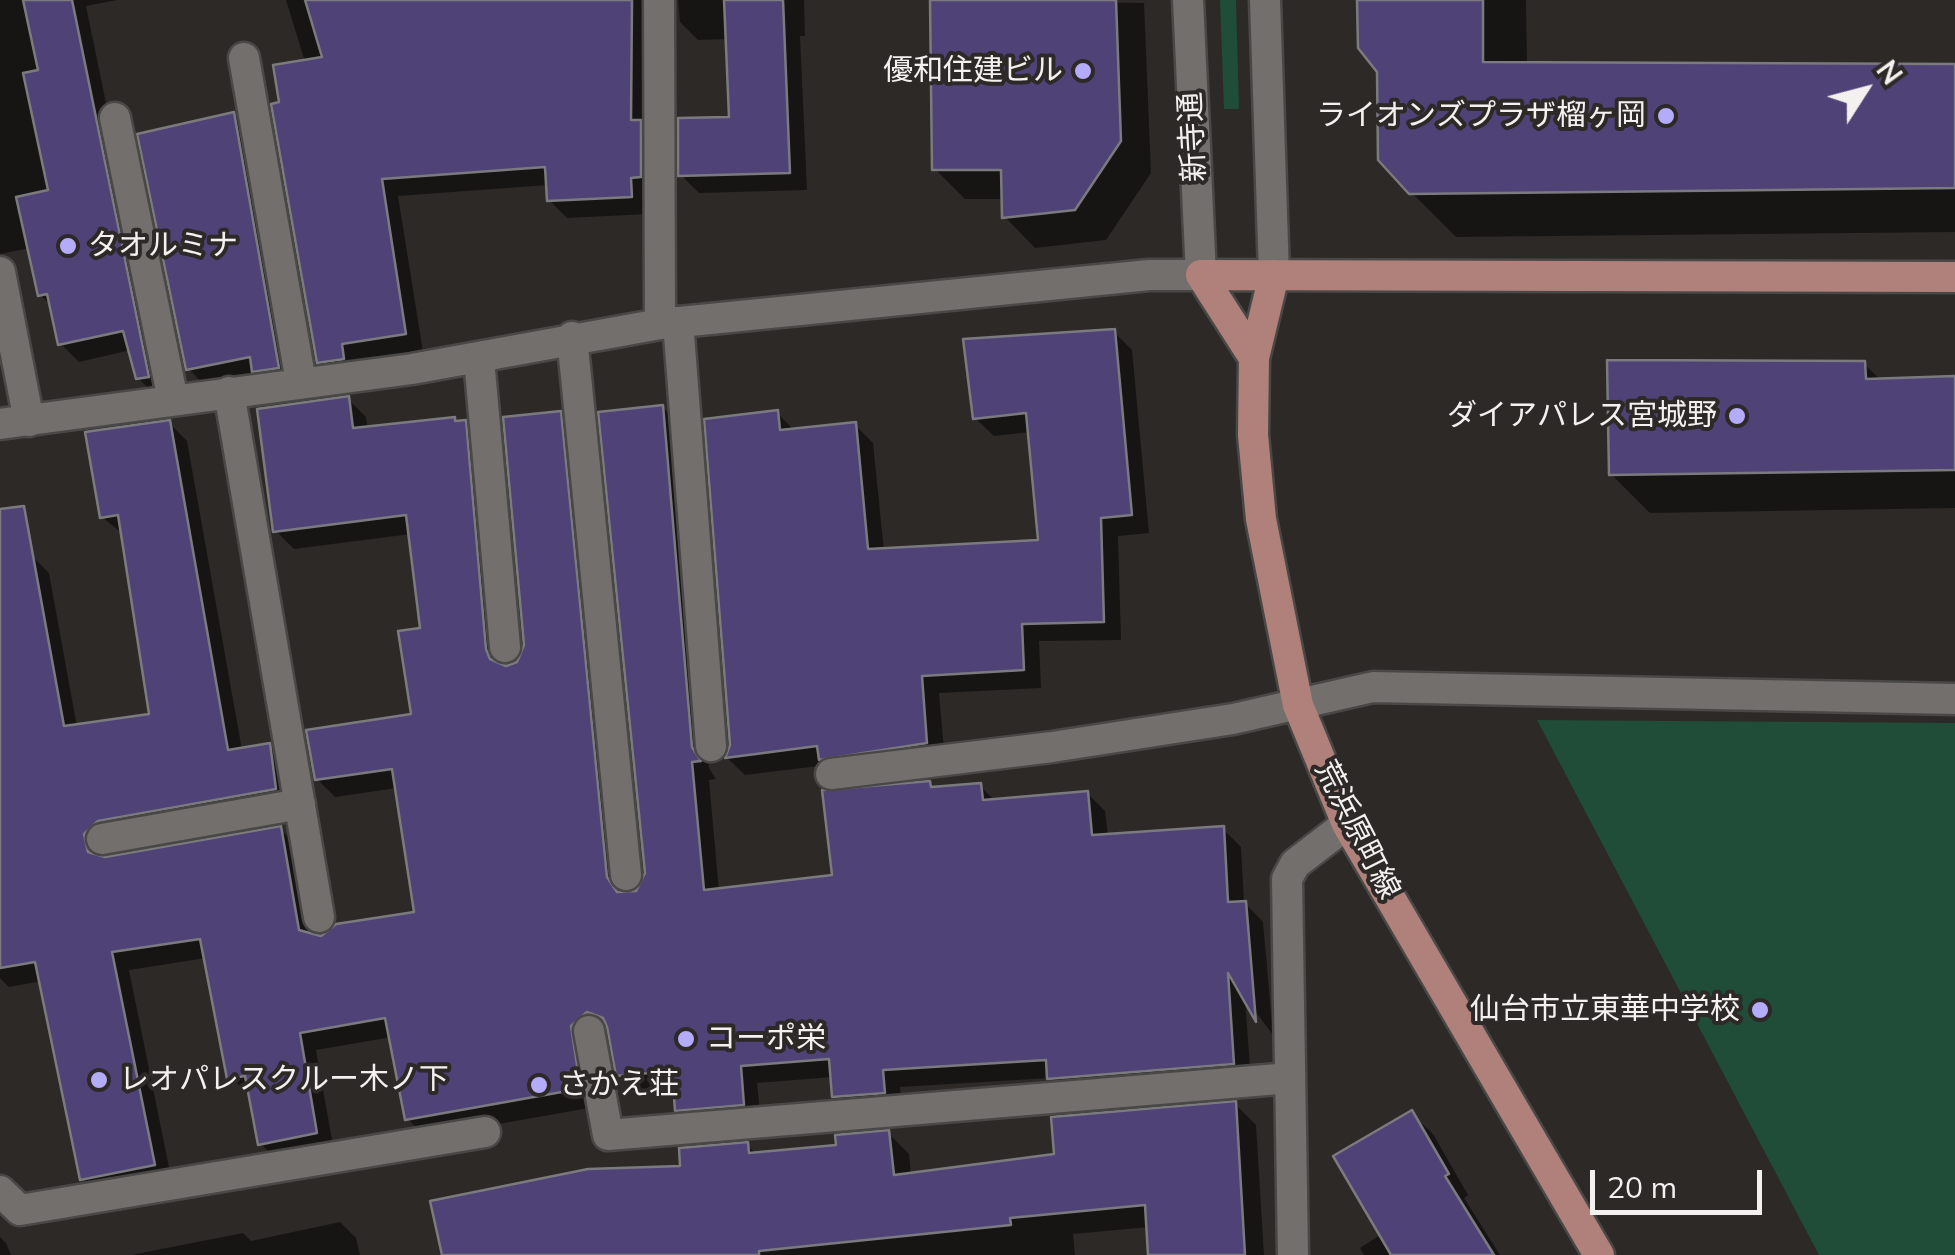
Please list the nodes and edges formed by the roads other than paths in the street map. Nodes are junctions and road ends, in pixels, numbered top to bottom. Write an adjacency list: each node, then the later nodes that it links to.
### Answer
1 (659, 0): 10 (street)
2 (1188, 0): 7 (street, 新寺通)
3 (1265, 0): 8 (street)
4 (244, 58): 14 (street)
5 (115, 118): 16 (street)
6 (0, 272): 17 (street)
7 (1201, 274): 8 (main road); 10 (street); 12 (main road)
8 (1274, 274): 9 (main road); 12 (main road, 荒浜原町線)
9 (1955, 277)
10 (669, 323): 11 (street); 21 (street)
11 (572, 337): 13 (street); 26 (street)
12 (1254, 358): 20 (main road, 荒浜原町線)
13 (479, 359): 14 (street); 18 (street)
14 (301, 382): 15 (street)
15 (229, 392): 16 (street); 23 (street)
16 (172, 400): 17 (street)
17 (15, 422)
18 (505, 647)
19 (1955, 698): 20 (street)
20 (1298, 705): 22 (street); 24 (main road, 荒浜原町線)
21 (712, 746)
22 (830, 774)
23 (300, 804): 25 (street); 27 (street)
24 (1347, 824): 29 (street); 33 (main road, 荒浜原町線)
25 (102, 839)
26 (626, 875)
27 (319, 916)
28 (588, 1031): 29 (street)
29 (1290, 1078): 32 (street)
30 (485, 1132): 31 (street)
31 (0, 1192)
32 (1293, 1255)
33 (1600, 1255)

